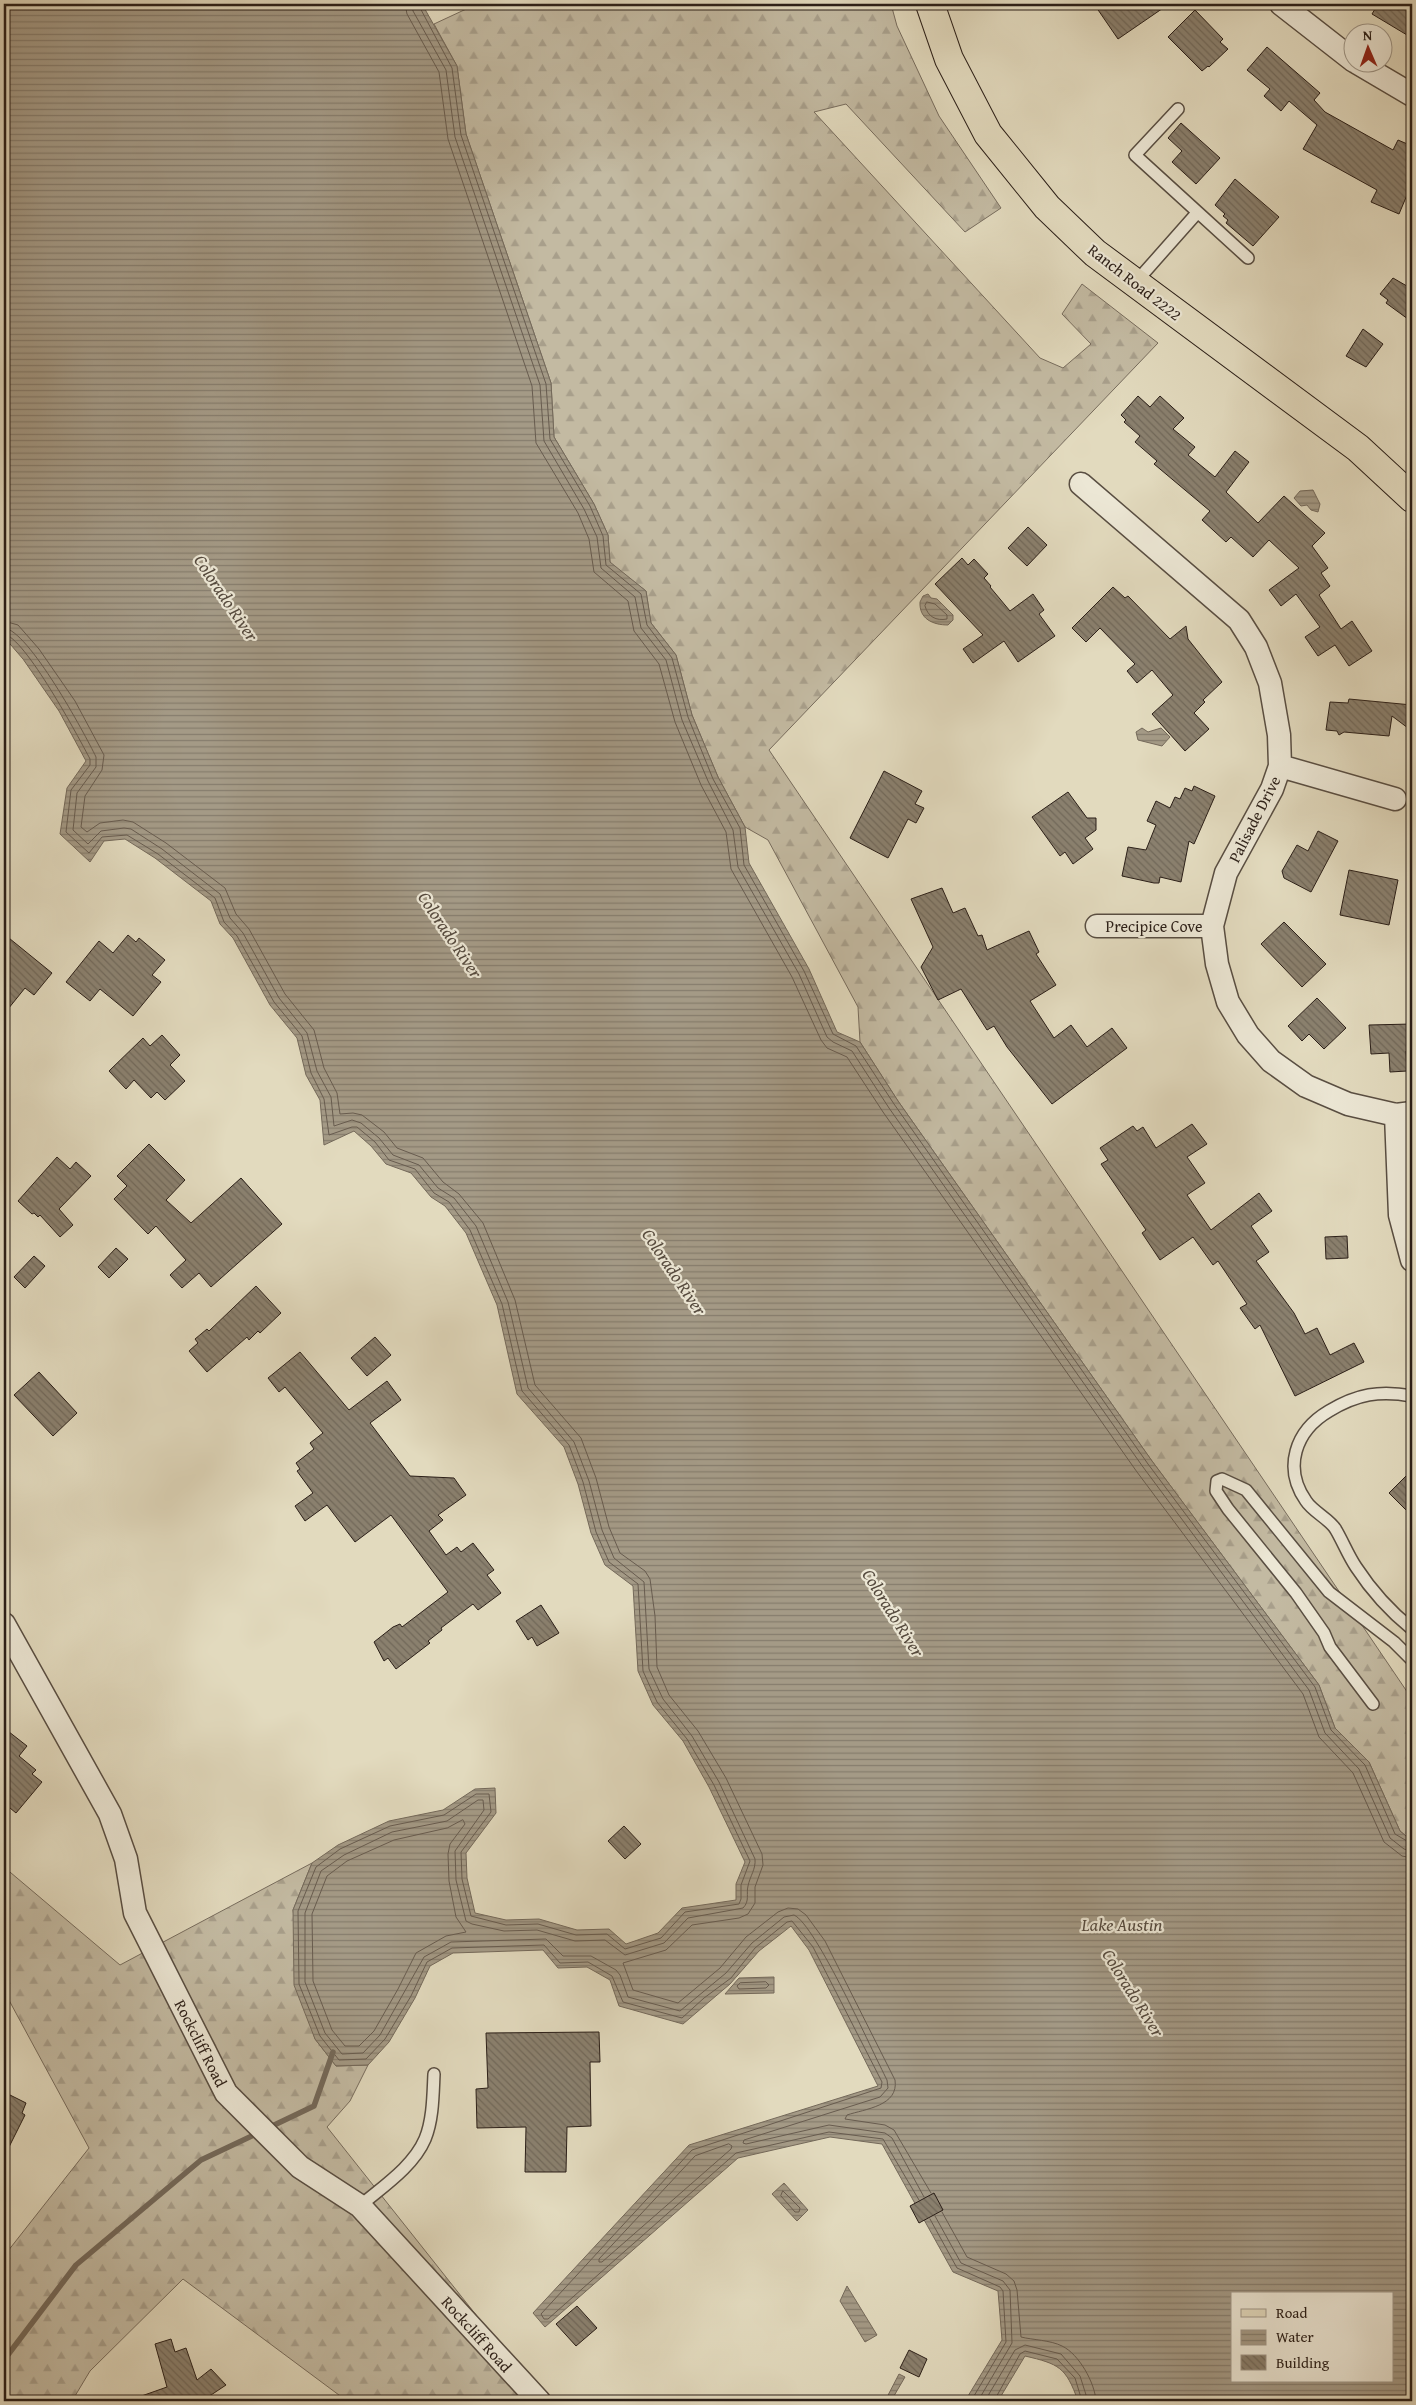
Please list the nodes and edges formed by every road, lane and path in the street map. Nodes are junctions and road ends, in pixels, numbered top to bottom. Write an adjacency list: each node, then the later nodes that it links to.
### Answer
1 (930, 4): 9 (main road, Ranch Road 2222)
2 (1281, 4): 3 (street)
3 (1344, 53)
4 (1372, 72): 5 (street)
5 (1412, 95)
6 (1178, 109): 7 (lane)
7 (1197, 213): 8 (lane); 9 (lane)
8 (1248, 258)
9 (1135, 283): 11 (main road, Ranch Road 2222)
10 (1081, 484): 12 (street, Palisade Drive)
11 (1412, 498)
12 (1280, 766): 13 (street); 15 (street, Palisade Drive)
13 (1395, 799)
14 (1097, 926): 15 (street, Precipice Cove)
15 (1212, 926): 16 (street, Palisade Drive)
16 (1404, 1114): 17 (street)
17 (1412, 1260)
18 (1412, 1396): 20 (lane)
19 (4, 1624): 24 (street, Rockcliff Road)
20 (1412, 1629)
21 (1412, 1660): 22 (lane)
22 (1372, 1704)
23 (434, 2074): 24 (lane)
24 (360, 2206): 25 (street, Rockcliff Road)
25 (538, 2401)

